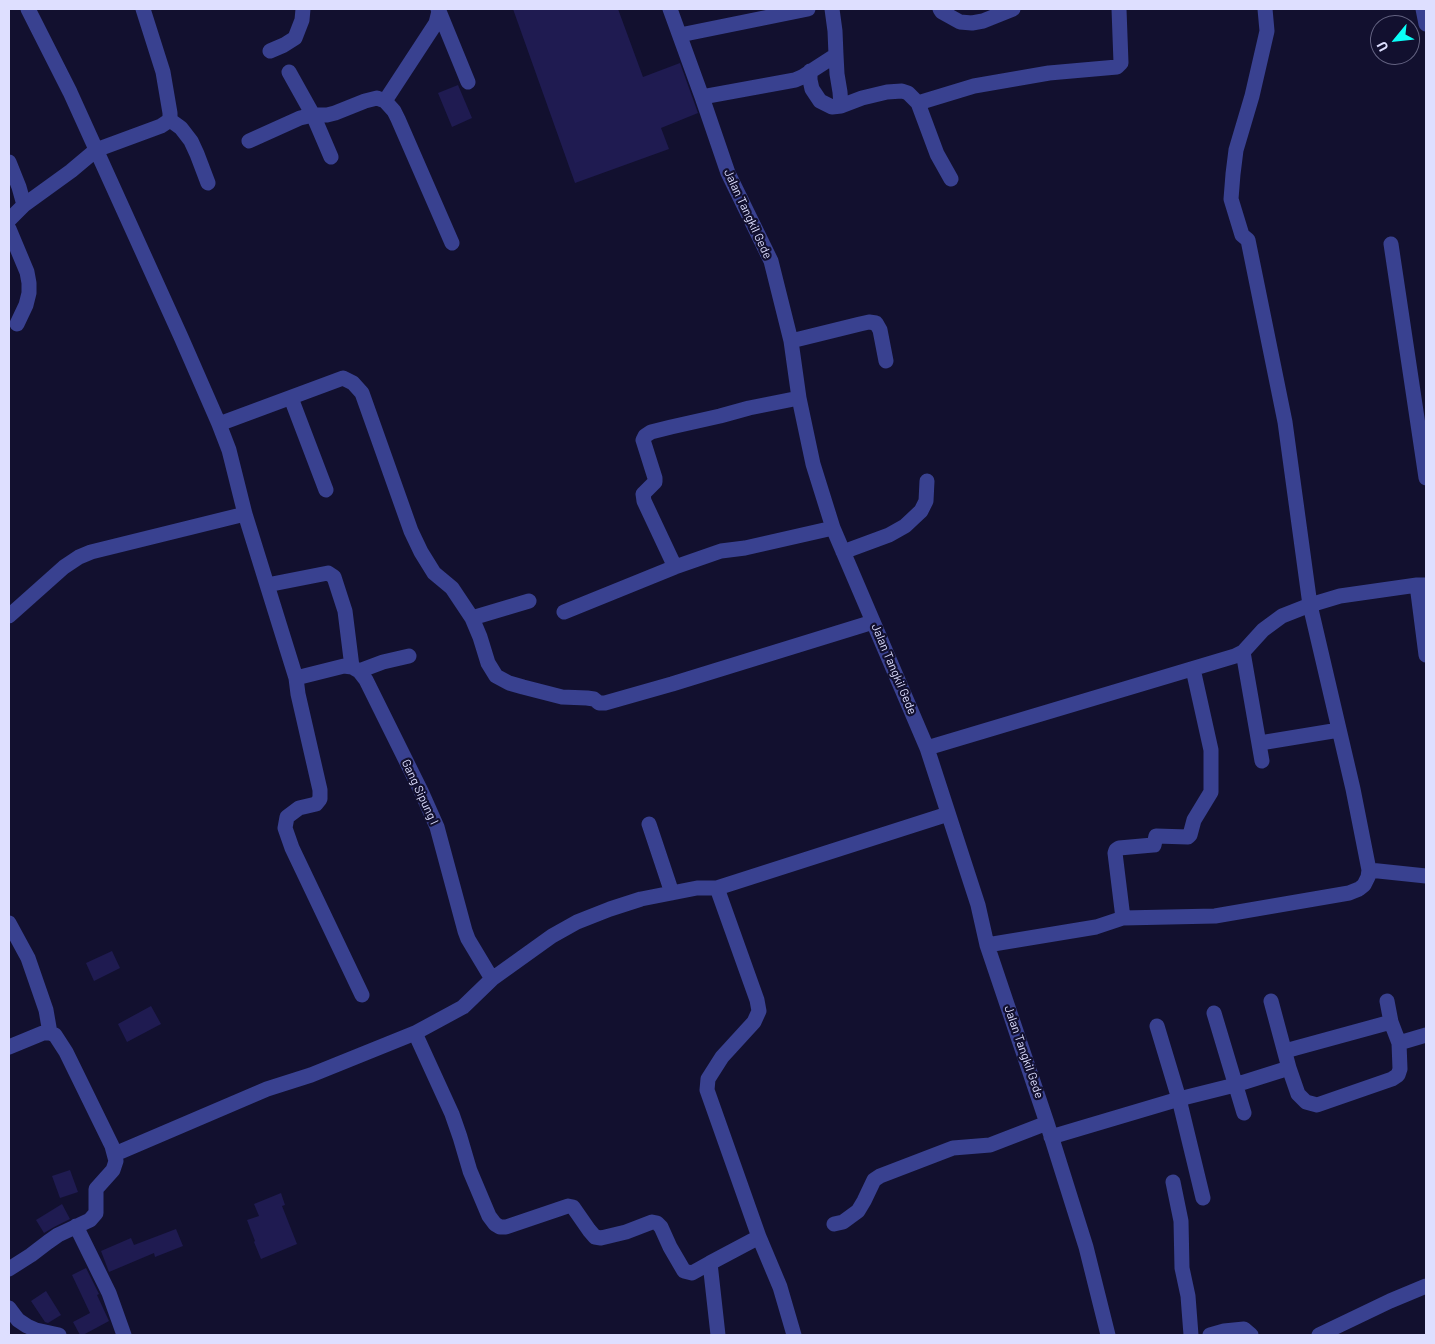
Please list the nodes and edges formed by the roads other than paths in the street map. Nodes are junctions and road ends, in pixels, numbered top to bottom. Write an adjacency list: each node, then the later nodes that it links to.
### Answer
1 (28, 9): 27 (street)
2 (143, 9): 25 (street)
3 (303, 9): 15 (street)
4 (670, 9): 14 (street, Jalan Tangkil Gede)
5 (808, 9): 14 (street)
6 (832, 9): 16 (street)
7 (940, 9): 8 (street)
8 (1013, 9)
9 (1119, 9): 22 (street)
10 (1266, 9): 53 (street)
11 (1423, 9): 13 (street)
12 (439, 10): 19 (street); 21 (street)
13 (1426, 24)
14 (680, 35): 20 (street, Jalan Tangkil Gede)
15 (270, 51)
16 (836, 55): 17 (street); 23 (street)
17 (810, 71): 20 (street); 23 (street)
18 (289, 72): 24 (street)
19 (468, 82)
20 (702, 97): 38 (street, Jalan Tangkil Gede)
21 (385, 101): 24 (street); 35 (street)
22 (918, 103): 23 (street); 30 (street)
23 (841, 106)
24 (313, 115): 26 (street); 28 (street)
25 (170, 120): 27 (street); 31 (street)
26 (249, 141)
27 (96, 150): 32 (street); 42 (street)
28 (331, 157)
29 (9, 162): 32 (street)
30 (951, 179)
31 (208, 183)
32 (24, 206): 33 (street)
33 (9, 220)
34 (9, 229): 37 (street)
35 (452, 243)
36 (1392, 244): 43 (street)
37 (17, 324)
38 (791, 342): 39 (street); 41 (street, Jalan Tangkil Gede)
39 (886, 361)
40 (291, 398): 42 (street); 45 (street); 56 (street)
41 (799, 398): 47 (street, Jalan Tangkil Gede); 49 (street)
42 (219, 424): 46 (street)
43 (1426, 478)
44 (927, 482): 48 (street)
45 (326, 490)
46 (245, 514): 50 (street); 55 (street)
47 (833, 528): 48 (street, Jalan Tangkil Gede); 49 (street)
48 (843, 552): 57 (street, Jalan Tangkil Gede)
49 (675, 567): 54 (street)
50 (267, 585): 61 (street); 63 (street)
51 (1422, 585): 53 (street); 59 (street)
52 (529, 601): 56 (street)
53 (1310, 605): 58 (street); 64 (street)
54 (564, 612)
55 (9, 616)
56 (472, 618): 57 (street)
57 (874, 622): 66 (street, Jalan Tangkil Gede)
58 (1243, 652): 62 (street); 65 (street)
59 (1426, 655)
60 (409, 656): 61 (street)
61 (356, 669): 63 (street); 77 (street, Gang Sipung I)
62 (1193, 669): 66 (street); 74 (street)
63 (296, 678): 78 (street)
64 (1339, 730): 65 (street); 70 (street)
65 (1260, 743): 67 (street)
66 (927, 748): 68 (street, Jalan Tangkil Gede)
67 (1262, 761)
68 (948, 814): 72 (street); 76 (street, Jalan Tangkil Gede)
69 (649, 824): 73 (street)
70 (1369, 870): 71 (street); 74 (street)
71 (1426, 876)
72 (717, 888): 73 (street); 100 (street)
73 (672, 893): 77 (street)
74 (1122, 918): 76 (street)
75 (9, 923): 84 (street)
76 (987, 945): 94 (street, Jalan Tangkil Gede)
77 (492, 979): 85 (street)
78 (362, 994)
79 (1271, 1001): 89 (street)
80 (1386, 1001): 82 (street)
81 (1214, 1012): 91 (street)
82 (1391, 1022): 87 (street); 89 (street)
83 (1157, 1026): 92 (street)
84 (50, 1032): 88 (street); 95 (street)
85 (415, 1033): 95 (street); 101 (street)
86 (1426, 1035): 87 (street)
87 (1399, 1043): 90 (street)
88 (9, 1047)
89 (1285, 1051): 90 (street)
90 (1289, 1068): 91 (street)
91 (1235, 1085): 92 (street); 93 (street)
92 (1179, 1099): 94 (street); 97 (street)
93 (1244, 1113)
94 (1050, 1130): 98 (street); 109 (street, Jalan Tangkil Gede)
95 (115, 1154): 99 (street)
96 (1174, 1182): 110 (street)
97 (1203, 1198)
98 (834, 1224)
99 (76, 1226): 102 (street); 106 (street)
100 (760, 1237): 101 (street); 108 (street)
101 (710, 1263): 107 (street)
102 (9, 1269)
103 (1426, 1286): 113 (street)
104 (9, 1308): 105 (street)
105 (59, 1335)
106 (124, 1335)
107 (718, 1335)
108 (794, 1335)
109 (1108, 1335)
110 (1191, 1335)
111 (1210, 1335): 112 (street)
112 (1251, 1335)
113 (1320, 1335)

